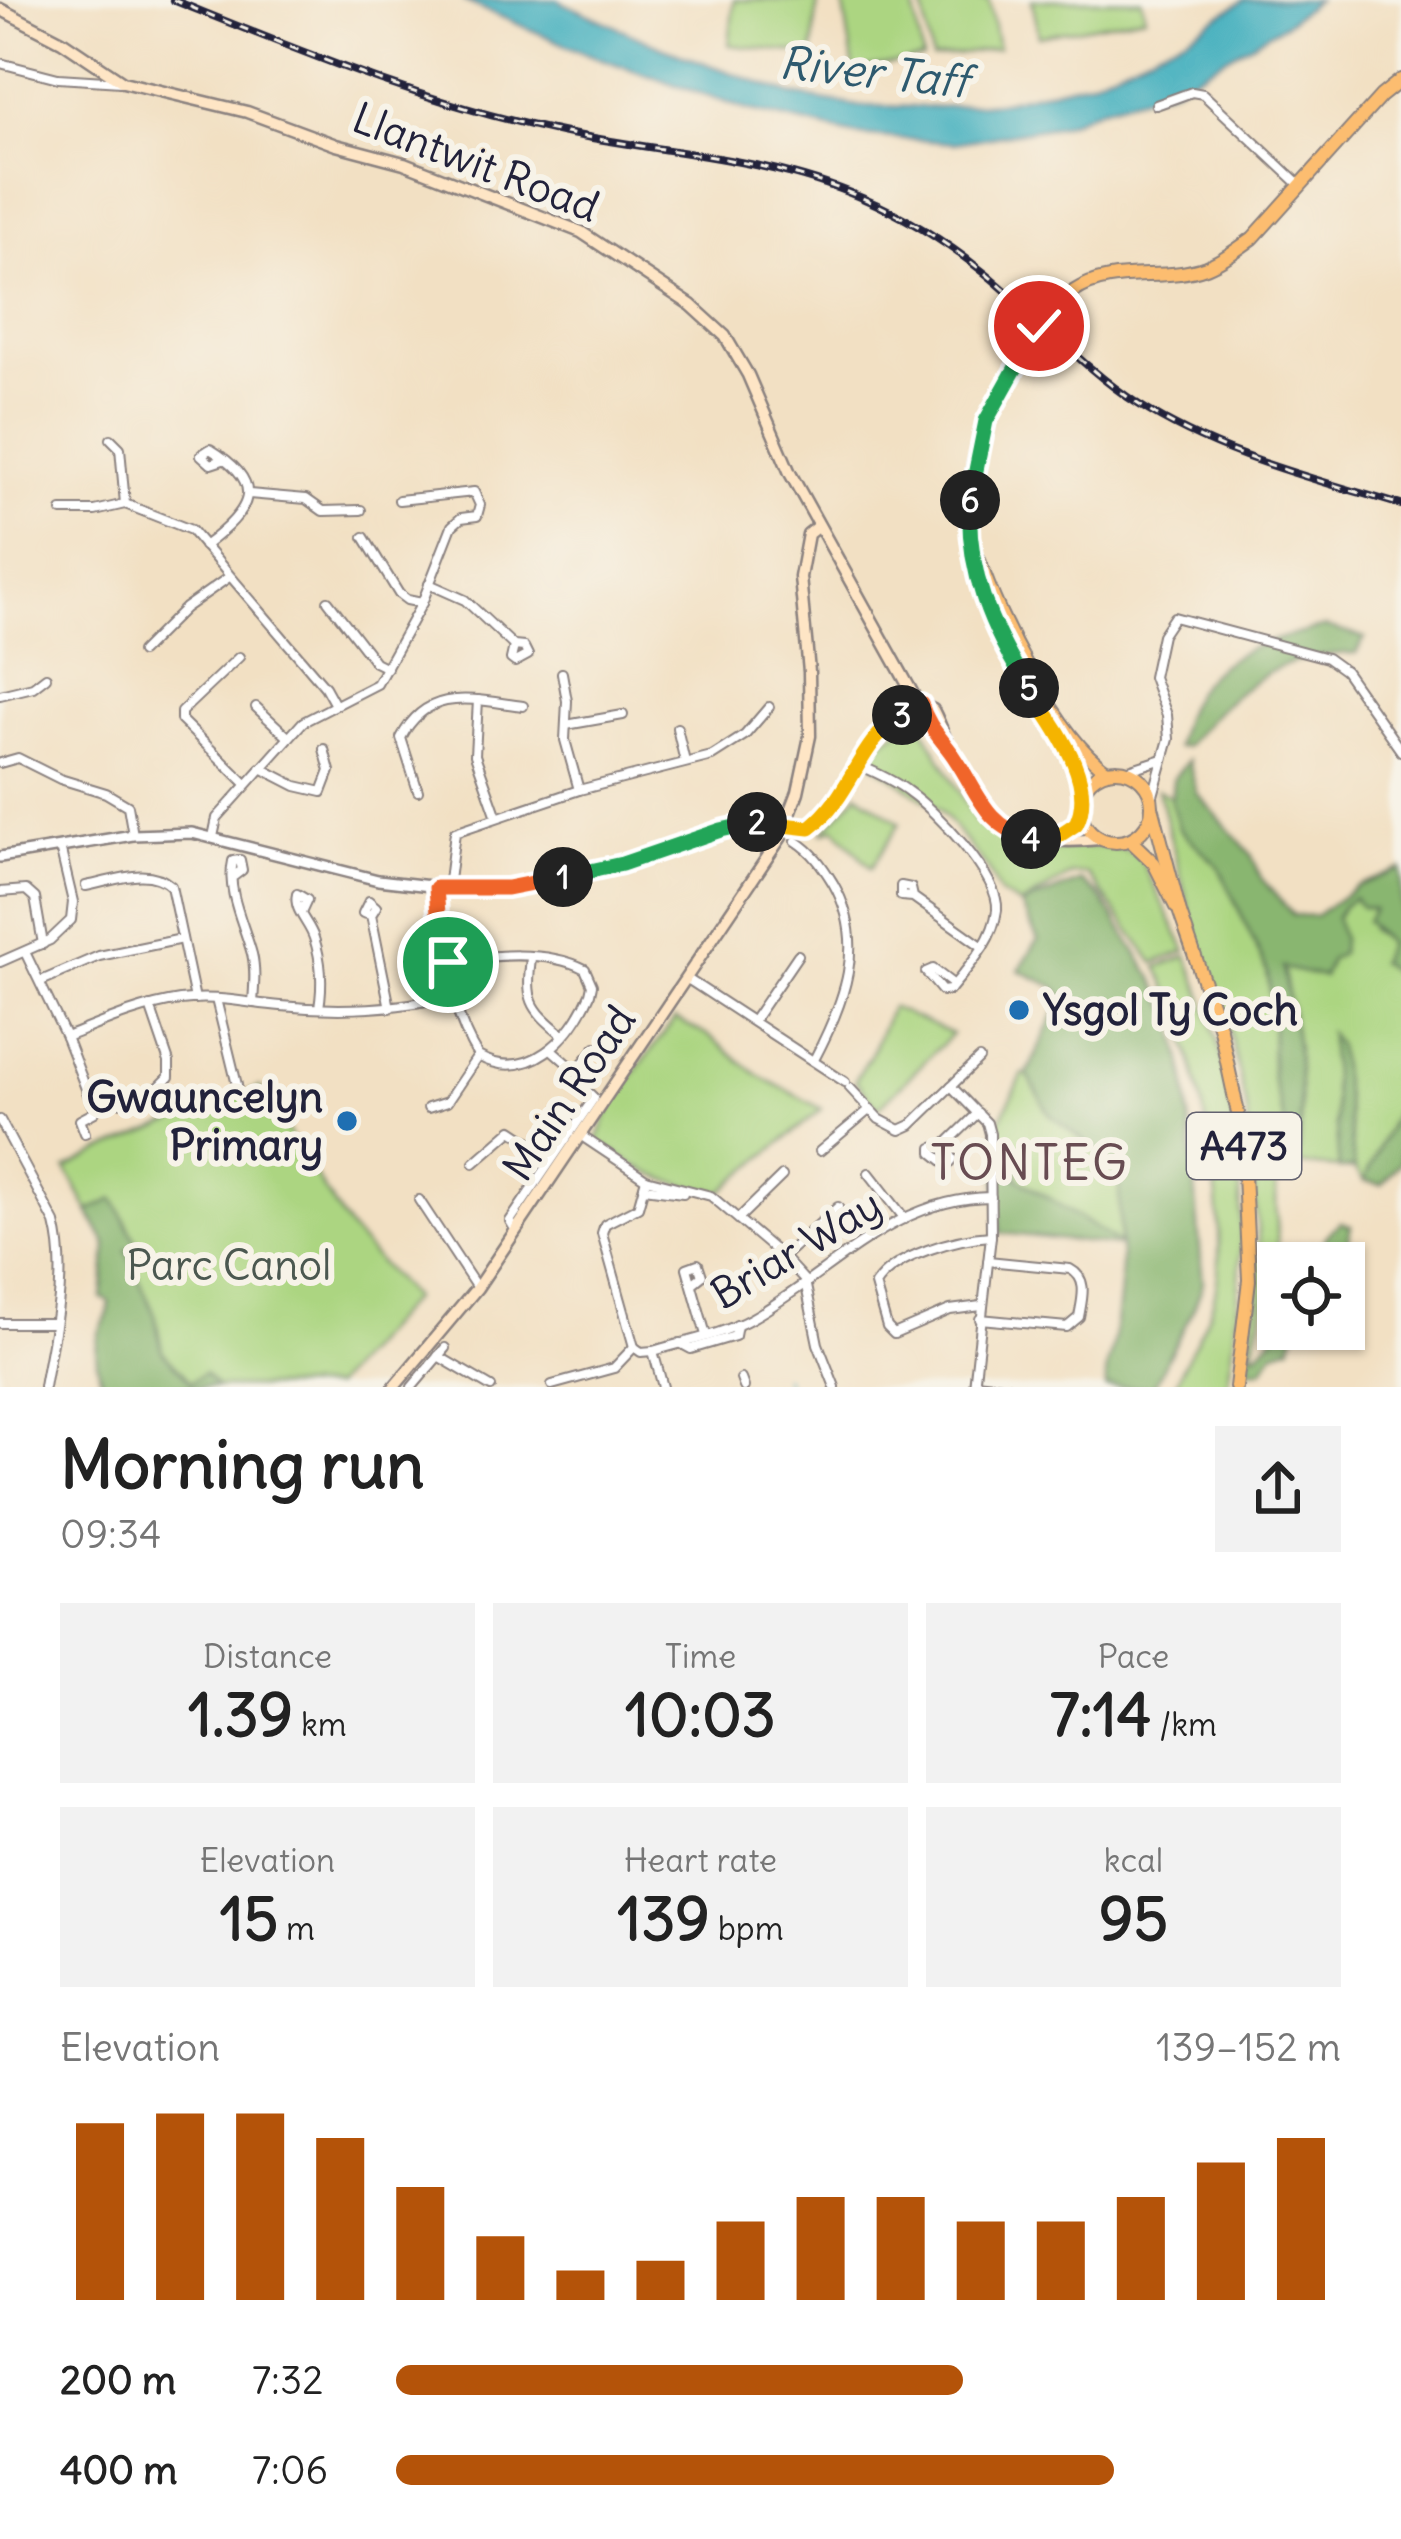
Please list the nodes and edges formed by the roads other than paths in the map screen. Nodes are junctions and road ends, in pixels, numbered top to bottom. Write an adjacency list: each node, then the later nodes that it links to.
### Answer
1 (0, 9): 4 (main road, Llantwit Road)
2 (0, 63): 4 (street)
3 (1401, 80): 6 (main road)
4 (123, 82): 14 (main road, Llantwit Road)
5 (1156, 105): 6 (street)
6 (1301, 186): 17 (main road)
7 (111, 439): 11 (street)
8 (223, 460): 9 (street)
9 (249, 494): 12 (street); 16 (street)
10 (399, 500): 19 (street)
11 (125, 504): 13 (street); 16 (street)
12 (361, 510)
13 (62, 511)
14 (818, 526): 30 (main road, Llantwit Road); 55 (main road)
15 (364, 537): 21 (street)
16 (205, 546): 18 (street)
17 (974, 548): 46 (main road); 51 (main road)
18 (229, 578): 23 (street); 31 (street)
19 (429, 584): 21 (street); 22 (street)
20 (328, 601): 25 (street)
21 (422, 603): 25 (street)
22 (514, 646)
23 (141, 652)
24 (239, 657): 48 (street)
25 (387, 668): 31 (street)
26 (562, 673): 36 (street)
27 (44, 683): 28 (street)
28 (0, 694)
29 (478, 700): 32 (street); 50 (street); 54 (street)
30 (921, 704): 44 (main road); 61 (main road, Llantwit Road)
31 (335, 705): 38 (street)
32 (523, 706)
33 (256, 707): 38 (street)
34 (769, 707): 42 (street)
35 (622, 715): 36 (street)
36 (566, 725): 49 (street)
37 (677, 728): 42 (street)
38 (289, 737): 45 (street)
39 (324, 749): 45 (street)
40 (1401, 751): 41 (street)
41 (1163, 759): 47 (street); 52 (street)
42 (685, 762): 49 (street)
43 (0, 763): 56 (street)
44 (859, 765): 55 (main road); 74 (street)
45 (260, 768): 48 (street)
46 (1107, 771): 47 (main road); 51 (main road)
47 (1126, 771): 52 (main road)
48 (246, 784): 57 (street)
49 (579, 790): 54 (street)
50 (418, 791)
51 (1083, 792): 53 (main road)
52 (1152, 805): 59 (main road); 70 (main road, A473)
53 (1081, 816): 58 (main road); 61 (main road)
54 (496, 817): 66 (street)
55 (785, 827): 66 (street); 80 (main road, Main Road)
56 (133, 835): 57 (street); 62 (street)
57 (213, 837): 66 (street)
58 (1099, 839): 59 (main road); 61 (main road)
59 (1130, 840): 70 (main road, A473)
60 (796, 842): 97 (street)
61 (1049, 842)
62 (60, 845): 63 (street); 73 (street)
63 (0, 857)
64 (234, 876): 86 (street)
65 (86, 886): 72 (street)
66 (442, 889): 79 (street)
67 (0, 892): 73 (street)
68 (914, 897): 74 (street)
69 (301, 913): 88 (street)
70 (1180, 913): 145 (main road, A473)
71 (371, 915): 89 (street)
72 (182, 939): 81 (street); 84 (street)
73 (43, 944): 75 (street)
74 (983, 947): 82 (street)
75 (25, 952): 78 (street); 81 (street)
76 (798, 955): 90 (street)
77 (531, 958): 79 (street); 91 (street); 91 (street)
78 (1, 960)
79 (448, 962): 83 (street)
80 (685, 978): 90 (street); 107 (main road, Main Road)
81 (41, 981): 92 (street)
82 (954, 985)
83 (454, 994): 89 (street); 95 (street)
84 (195, 999): 85 (street); 87 (street)
85 (215, 999): 86 (street); 98 (street)
86 (253, 1003): 88 (street)
87 (150, 1006): 92 (street); 101 (street)
88 (319, 1008): 89 (street)
89 (390, 1008)
90 (753, 1022): 97 (street)
91 (562, 1034): 94 (street)
92 (66, 1037): 106 (street)
93 (596, 1047): 94 (street)
94 (551, 1049): 95 (street)
95 (478, 1056): 102 (street)
96 (979, 1059): 99 (street)
97 (814, 1060): 103 (street)
98 (237, 1085)
99 (951, 1086): 103 (street); 104 (street)
100 (588, 1092): 110 (street)
101 (119, 1102)
102 (428, 1108)
103 (869, 1110): 109 (street)
104 (978, 1113): 108 (street); 115 (street)
105 (0, 1120): 130 (street)
106 (85, 1133)
107 (580, 1135): 114 (street); 120 (main road, Main Road)
108 (945, 1145)
109 (820, 1151)
110 (554, 1157): 111 (street); 120 (street)
111 (474, 1163)
112 (869, 1173): 119 (street)
113 (782, 1176): 118 (street)
114 (645, 1184): 118 (street); 134 (street)
115 (991, 1197): 119 (street, Briar Way); 121 (street)
116 (419, 1200): 126 (street)
117 (838, 1208): 122 (street)
118 (739, 1218): 122 (street)
119 (905, 1219): 124 (street, Briar Way)
120 (516, 1231): 126 (main road, Main Road)
121 (991, 1236): 123 (street); 127 (street)
122 (783, 1257): 124 (street)
123 (988, 1261): 127 (street); 128 (street)
124 (805, 1281): 131 (street, Briar Way); 143 (street)
125 (692, 1284): 132 (street)
126 (477, 1288): 140 (main road, Main Road)
127 (981, 1306): 128 (street)
128 (980, 1319): 137 (street)
129 (0, 1323): 130 (street)
130 (55, 1323): 139 (street)
131 (737, 1325): 132 (street, Briar Way); 133 (street)
132 (706, 1335): 133 (street, Briar Way)
133 (680, 1343): 135 (street, Briar Way)
134 (634, 1347): 135 (street, Briar Way); 136 (street)
135 (653, 1351): 142 (street)
136 (552, 1384)
137 (975, 1385): 144 (street)
138 (488, 1386): 141 (street)
139 (44, 1387)
140 (394, 1387)
141 (412, 1387)
142 (664, 1387)
143 (835, 1387)
144 (1010, 1387)
145 (1236, 1387)

